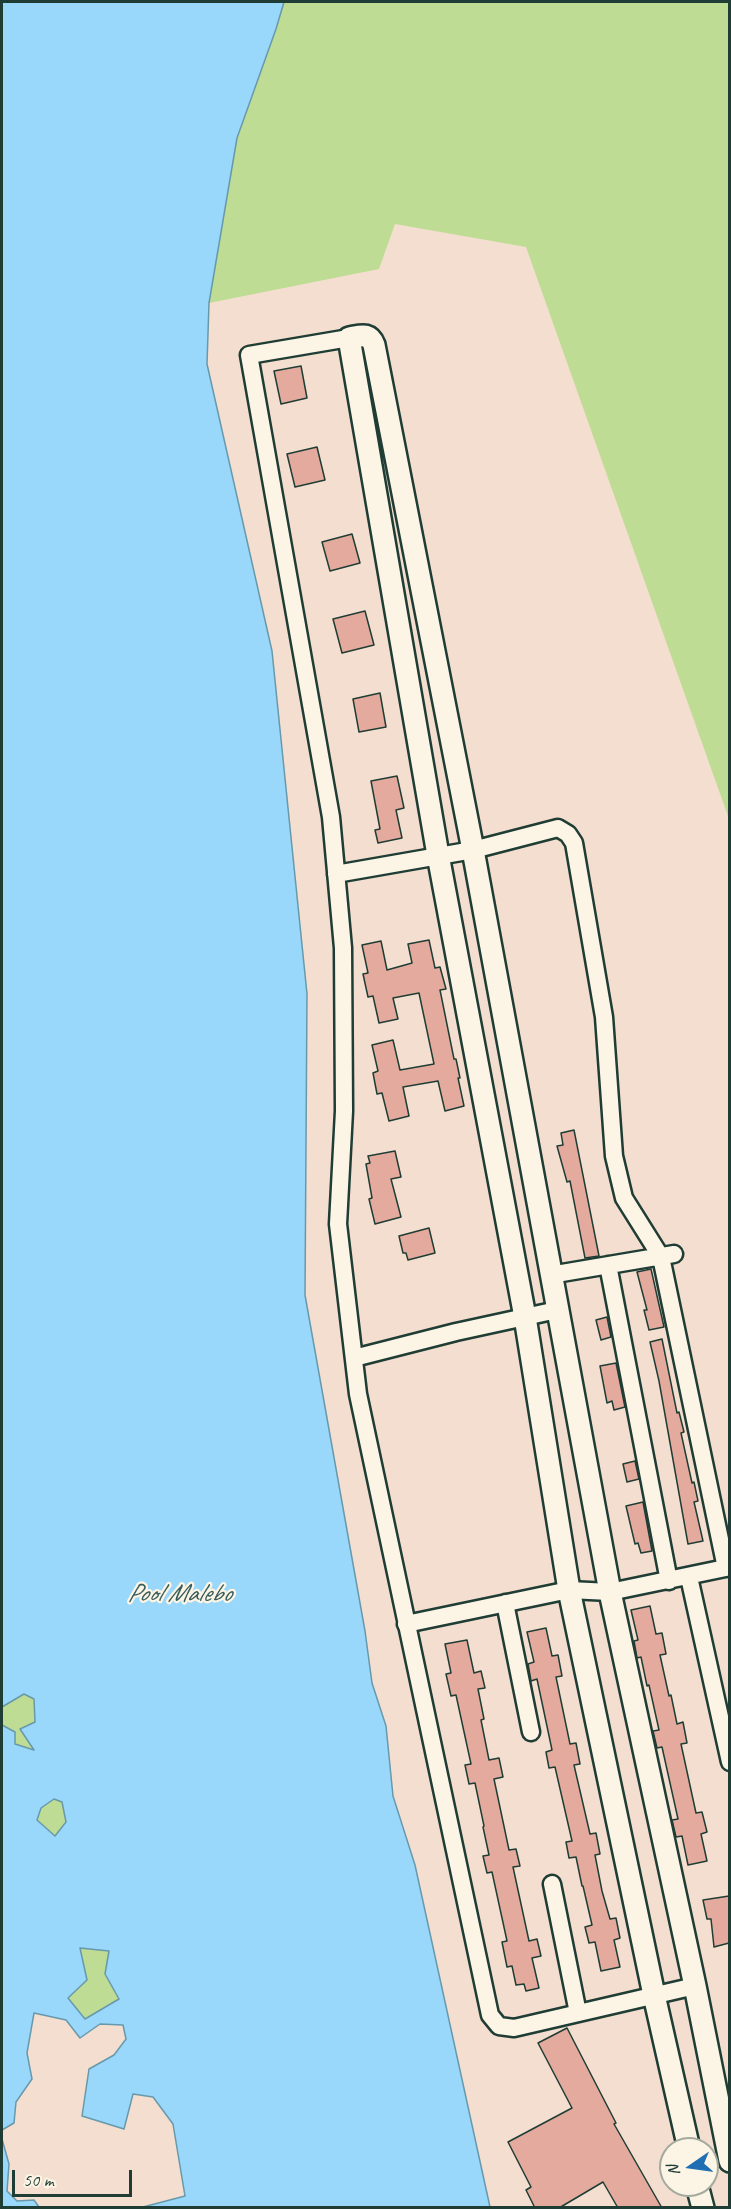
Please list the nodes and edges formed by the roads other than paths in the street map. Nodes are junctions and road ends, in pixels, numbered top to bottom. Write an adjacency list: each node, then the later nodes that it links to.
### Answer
1 (349, 338): 2 (street); 3 (street); 4 (street)
2 (473, 850): 3 (street); 5 (street); 7 (street)
3 (438, 855): 4 (street); 9 (street)
4 (336, 874): 10 (street)
5 (667, 1255): 6 (street); 11 (street)
6 (608, 1265): 7 (street); 13 (street)
7 (550, 1275): 8 (street)
8 (557, 1310): 9 (street); 15 (street)
9 (525, 1317): 10 (street); 14 (street)
10 (354, 1358): 17 (street)
11 (728, 1568): 12 (street)
12 (689, 1577): 13 (street); 19 (street)
13 (669, 1581): 15 (street)
14 (569, 1590): 15 (street); 16 (street); 22 (street)
15 (610, 1592): 21 (street)
16 (505, 1603): 17 (street); 18 (street)
17 (406, 1624): 23 (street)
18 (531, 1732)
19 (729, 1762)
20 (552, 1884): 23 (street)
21 (695, 1986): 22 (street); 25 (street)
22 (654, 1995): 23 (street); 24 (street)
23 (578, 2013)
24 (686, 2137)
25 (729, 2161)

